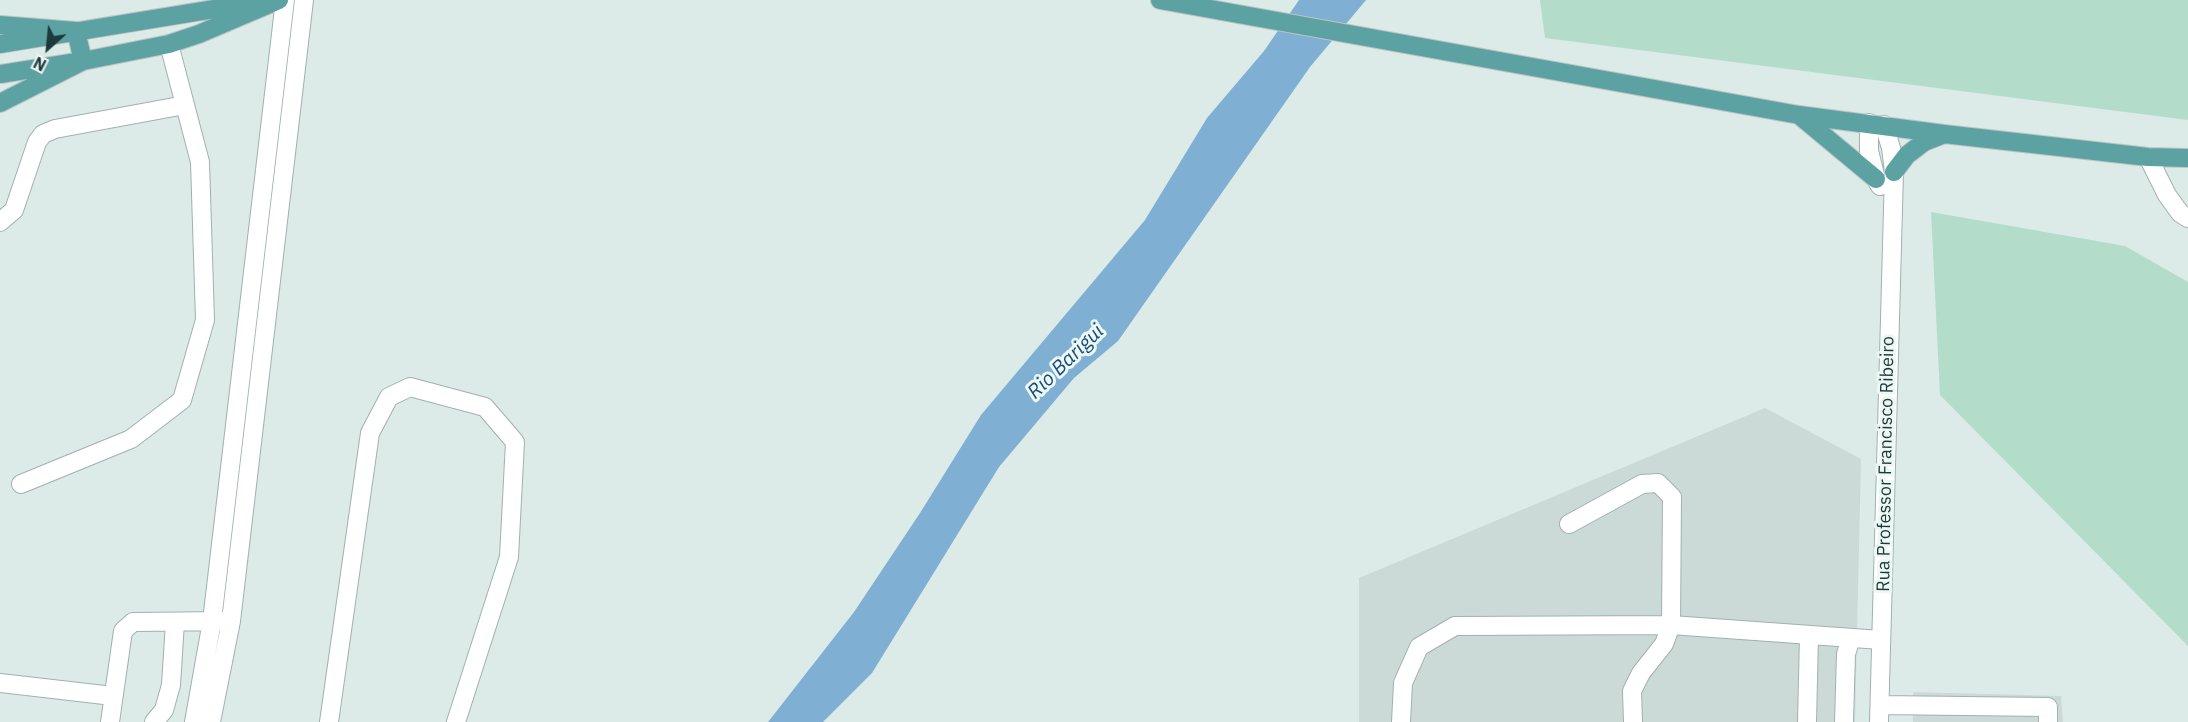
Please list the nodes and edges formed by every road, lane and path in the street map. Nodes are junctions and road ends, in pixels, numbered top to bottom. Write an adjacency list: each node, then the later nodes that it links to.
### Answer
1 (268, 0): 7 (main road)
2 (279, 0): 9 (main road)
3 (285, 0): 26 (street)
4 (304, 0): 27 (street)
5 (1160, 0): 14 (main road)
6 (0, 25): 7 (main road)
7 (76, 31): 8 (main road); 10 (main road)
8 (0, 44)
9 (169, 44): 10 (main road); 13 (street)
10 (83, 61): 11 (main road); 12 (main road)
11 (0, 74)
12 (0, 103)
13 (185, 105): 23 (street); 24 (street)
14 (1799, 115): 15 (main road); 20 (main road)
15 (1877, 124): 16 (main road); 19 (street, Rua Professor Francisco Ribeiro); 20 (street)
16 (1944, 134): 17 (main road); 19 (main road)
17 (2148, 157): 18 (main road); 22 (street)
18 (2188, 158)
19 (1894, 172): 21 (street, Rua Professor Francisco Ribeiro)
20 (1876, 179): 21 (street)
21 (1892, 206): 32 (street, Rua Professor Francisco Ribeiro)
22 (2188, 218)
23 (0, 222)
24 (21, 484)
25 (1569, 524): 29 (street)
26 (212, 621): 27 (street); 28 (street); 38 (street)
27 (231, 621): 39 (street)
28 (175, 622): 34 (street); 37 (street)
29 (1671, 625): 30 (street); 42 (street); 43 (street)
30 (1809, 636): 31 (street); 44 (street)
31 (1851, 638): 32 (street); 45 (street)
32 (1881, 640): 35 (street, Rua Professor Francisco Ribeiro)
33 (0, 683): 34 (street)
34 (113, 696): 36 (street)
35 (1879, 714): 46 (street)
36 (110, 722)
37 (153, 722)
38 (194, 722)
39 (211, 722)
40 (329, 722): 41 (street)
41 (456, 722)
42 (1401, 722)
43 (1633, 722)
44 (1807, 722)
45 (1844, 722)
46 (2048, 722)

